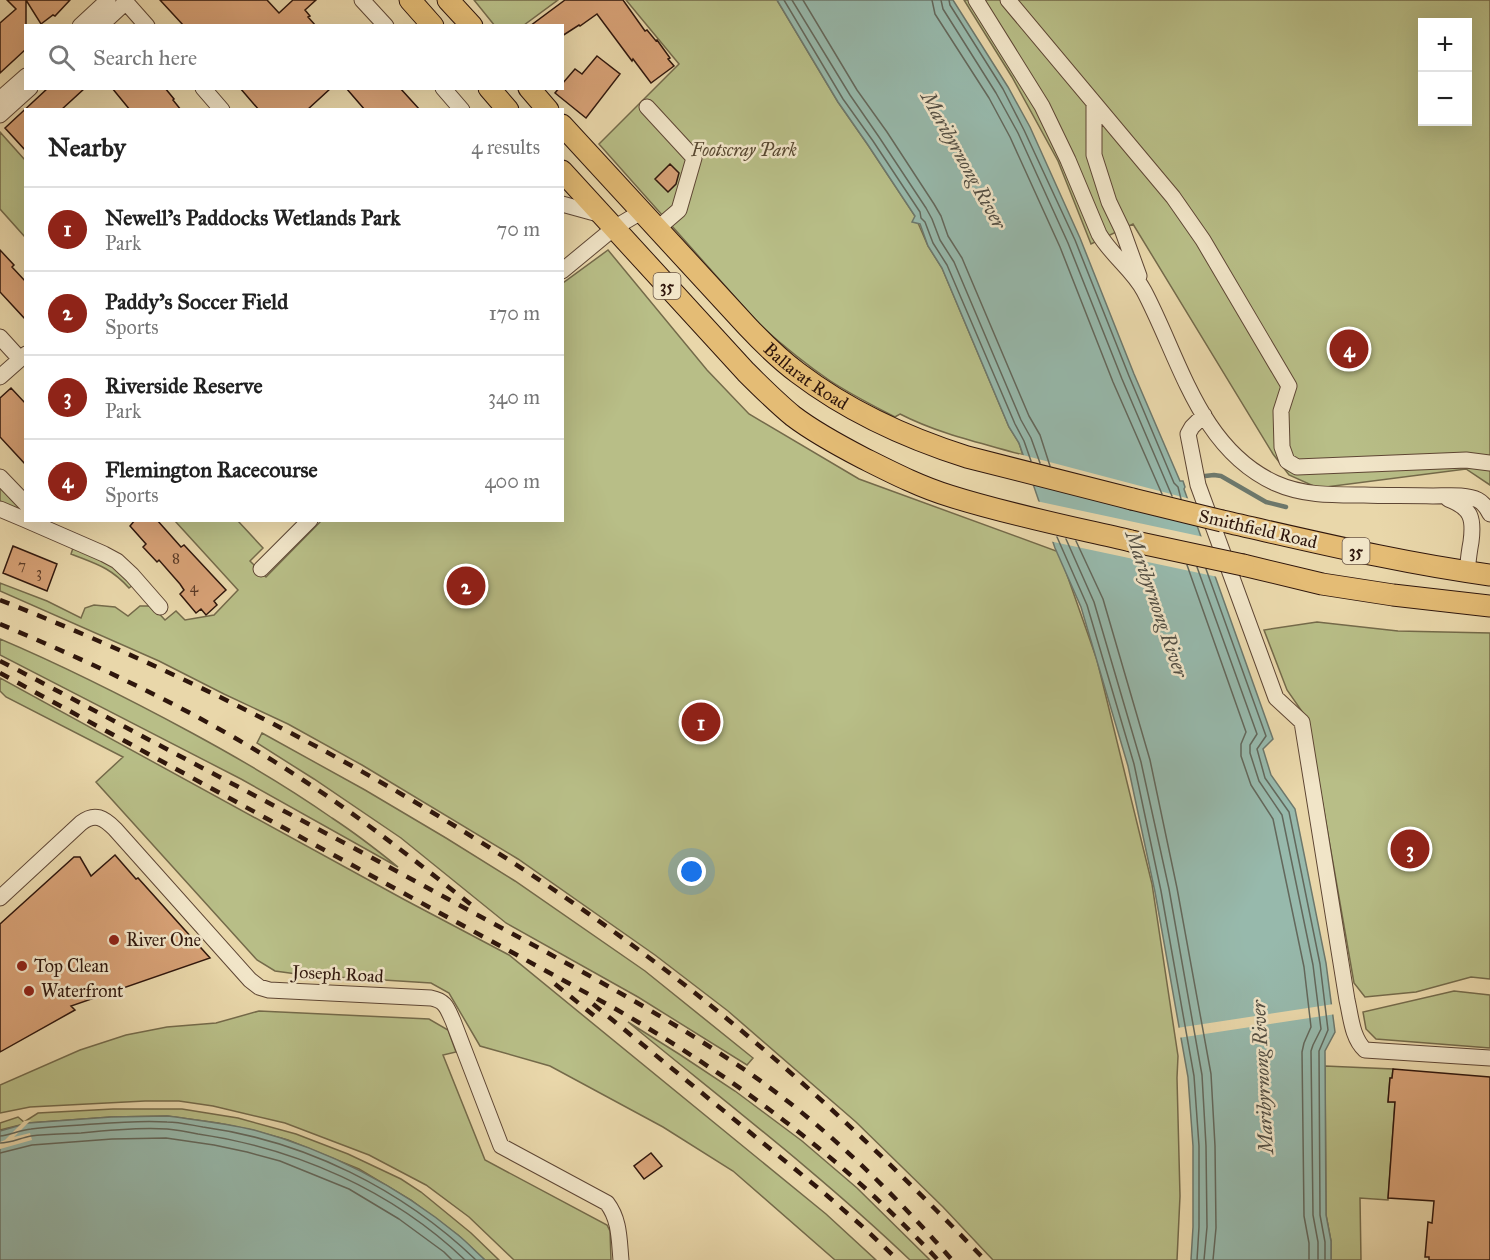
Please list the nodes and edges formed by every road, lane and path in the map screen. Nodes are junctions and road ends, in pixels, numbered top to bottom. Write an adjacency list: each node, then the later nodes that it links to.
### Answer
1 (108, 0): 8 (street)
2 (362, 0): 11 (street)
3 (410, 0): 12 (highway)
4 (448, 0): 13 (highway)
5 (976, 0): 35 (street)
6 (1008, 0): 21 (street)
7 (125, 1): 9 (street); 10 (street)
8 (82, 24)
9 (102, 24)
10 (145, 24)
11 (384, 24)
12 (431, 24)
13 (470, 24)
14 (24, 78): 20 (street)
15 (28, 90): 27 (street)
16 (205, 90): 23 (street)
17 (445, 90): 24 (street)
18 (491, 90): 25 (highway)
19 (531, 90): 26 (highway)
20 (0, 99)
21 (1094, 104): 35 (street); 40 (street)
22 (647, 107): 33 (street)
23 (220, 108)
24 (460, 108)
25 (506, 108)
26 (546, 108)
27 (0, 115)
28 (564, 127): 31 (highway, Ballarat Road / 35)
29 (564, 173): 32 (highway, Ballarat Road / 35)
30 (564, 205): 32 (street)
31 (641, 212): 32 (street); 33 (highway, Ballarat Road / 35)
32 (608, 221): 34 (street); 51 (highway, Ballarat Road / 35, bridge)
33 (657, 230): 43 (highway, Ballarat Road / 35)
34 (564, 269)
35 (1145, 293): 39 (street)
36 (0, 337): 37 (street)
37 (23, 356): 38 (street)
38 (0, 377)
39 (1204, 415): 42 (street); 54 (street)
40 (1490, 463)
41 (0, 477): 44 (street)
42 (1428, 496): 45 (street); 50 (street)
43 (1132, 500): 50 (highway, Smithfield Road / 35, bridge)
44 (24, 502)
45 (1490, 514)
46 (30, 522): 52 (street)
47 (308, 522): 48 (street)
48 (261, 569)
49 (1490, 571): 50 (highway, Smithfield Road / 35); 51 (highway)
50 (1467, 572): 51 (highway)
51 (1483, 605)
52 (160, 607)
53 (0, 898): 55 (street, Joseph Road)
54 (1490, 1058)
55 (621, 1260)

